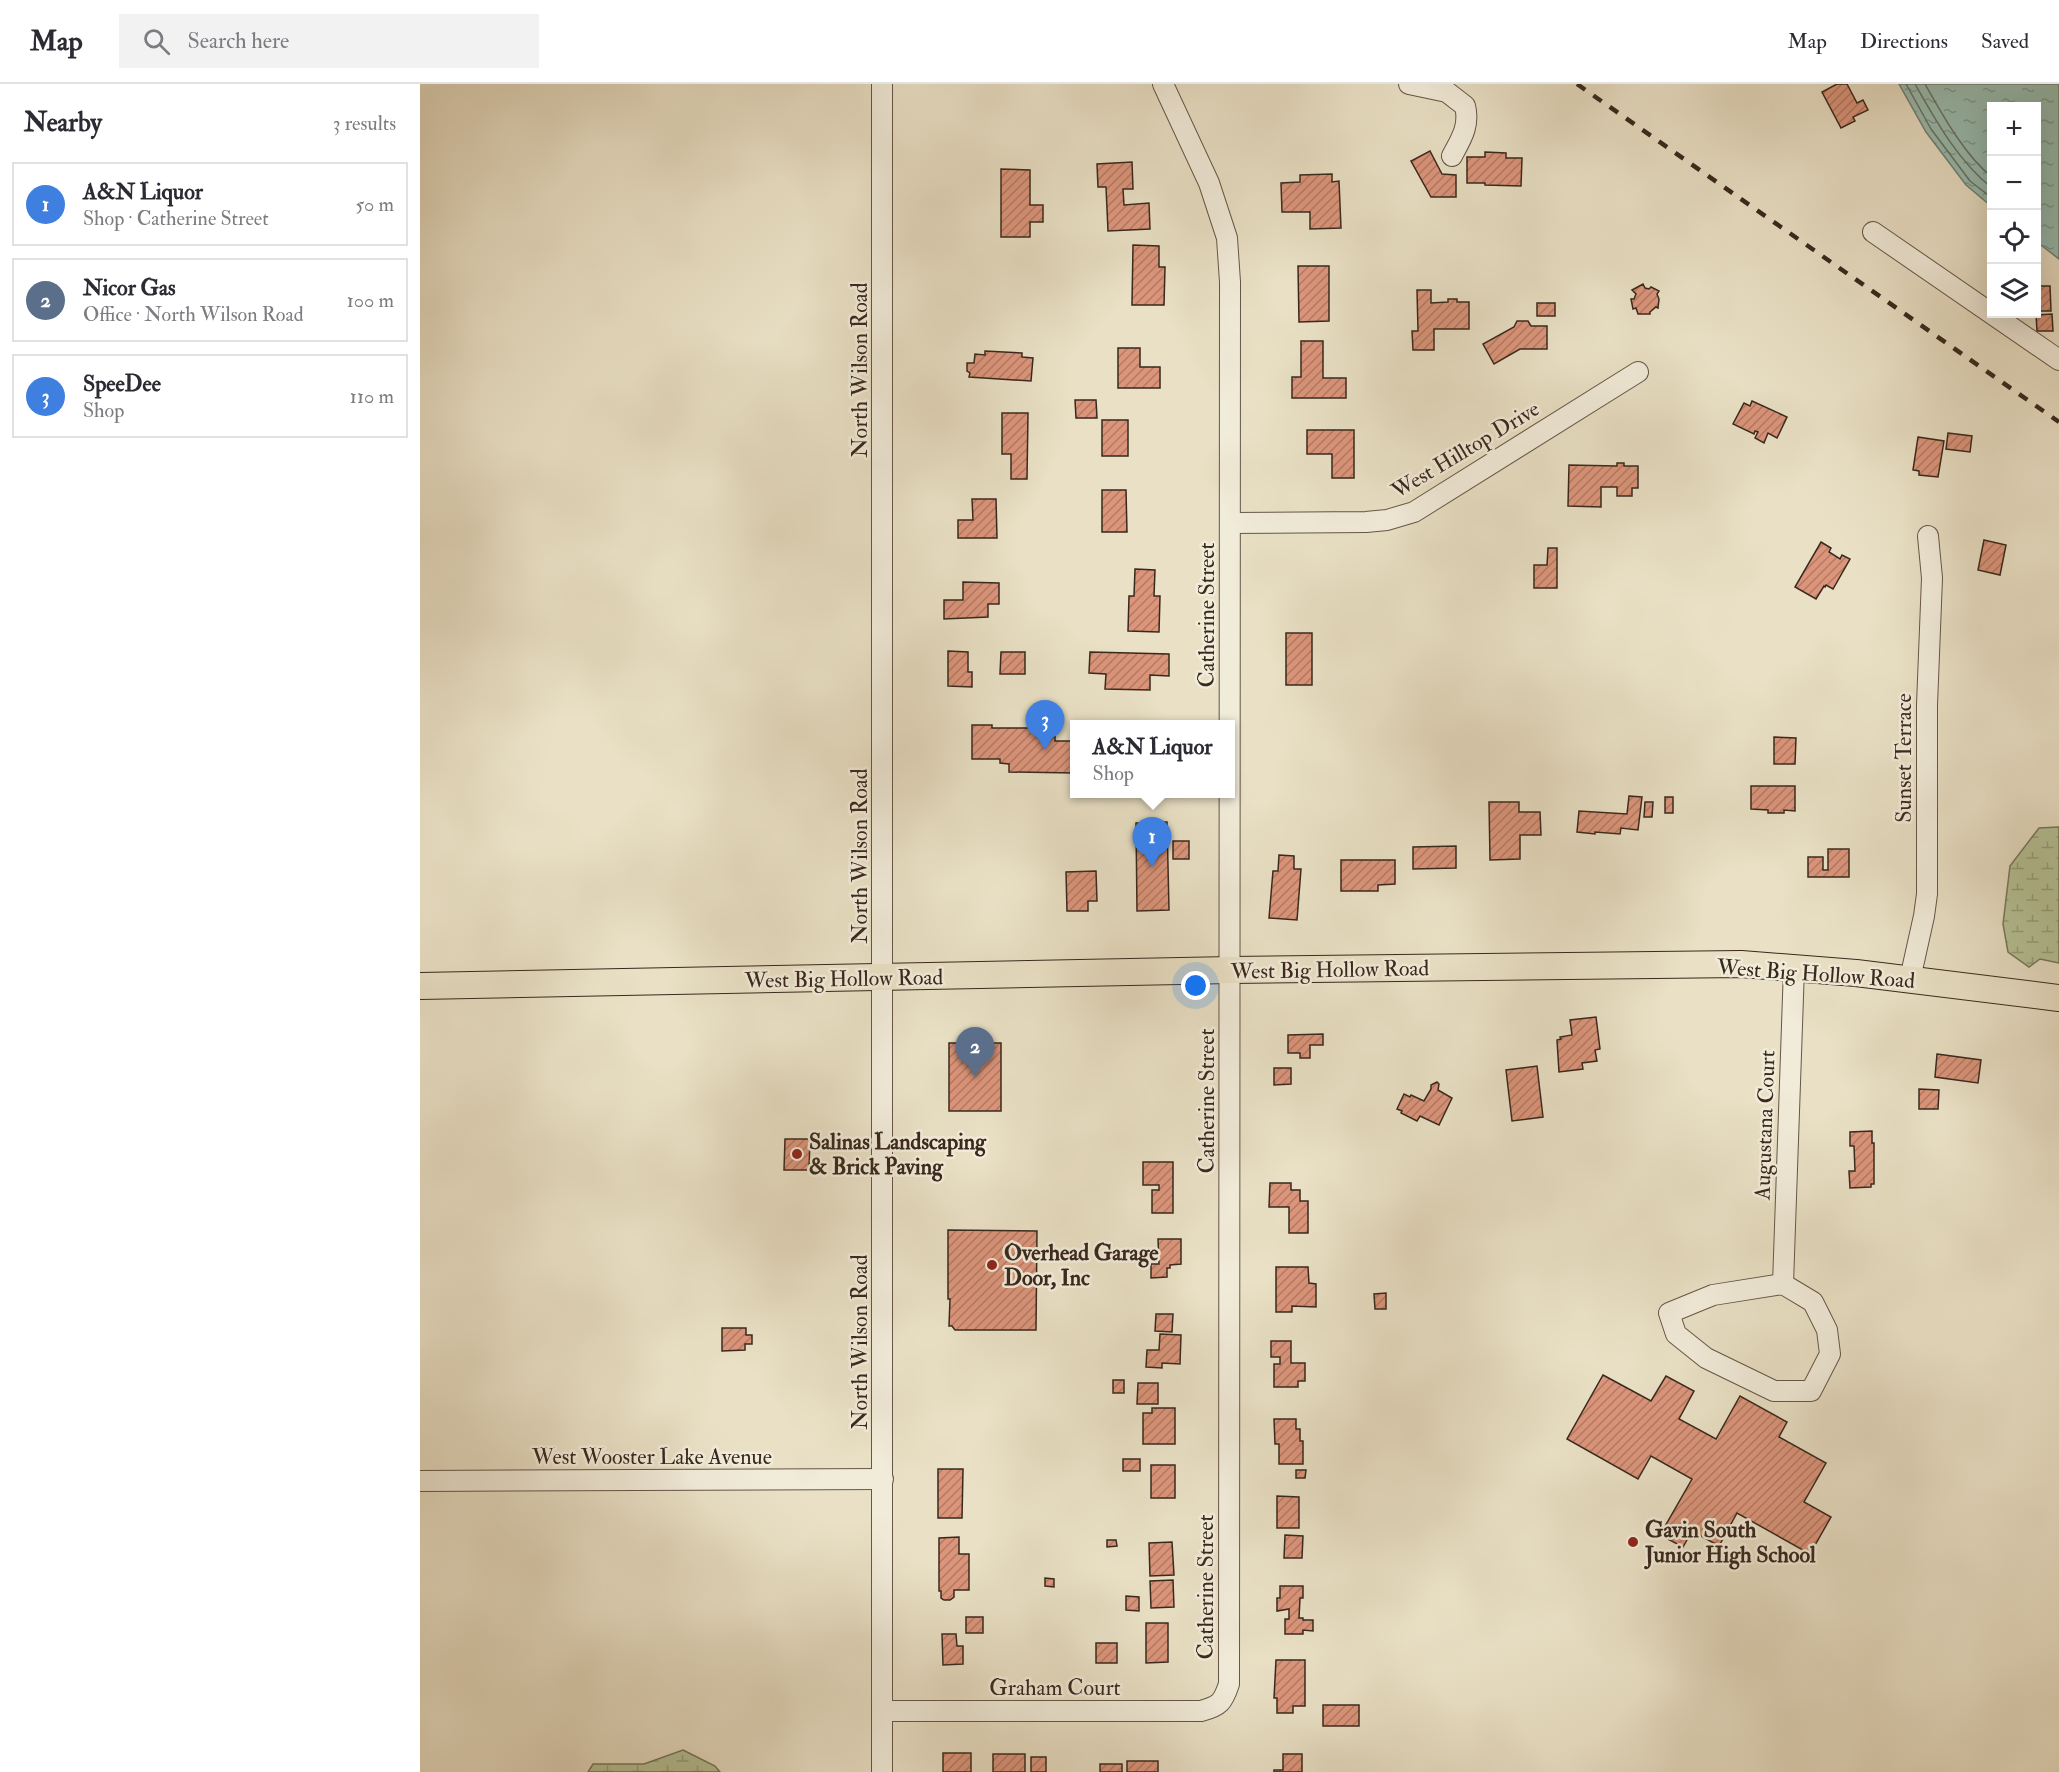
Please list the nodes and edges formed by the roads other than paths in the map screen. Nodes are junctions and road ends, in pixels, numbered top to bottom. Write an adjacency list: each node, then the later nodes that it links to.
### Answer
1 (882, 84): 14 (street, North Wilson Road)
2 (1163, 84): 8 (street, Catherine Street)
3 (1409, 84): 4 (street)
4 (1452, 156)
5 (1874, 232): 6 (street)
6 (2059, 360)
7 (1638, 372): 8 (street, West Hilltop Drive)
8 (1230, 523): 10 (street, Catherine Street)
9 (1928, 536): 15 (street, Sunset Terrace)
10 (1230, 720)
11 (1231, 798): 13 (street, Catherine Street)
12 (1794, 968): 13 (main road, West Big Hollow Road); 15 (main road, West Big Hollow Road); 18 (street, Augustana Court)
13 (1231, 970): 14 (main road, West Big Hollow Road); 21 (street, Catherine Street)
14 (883, 977): 16 (main road, West Big Hollow Road); 19 (street, North Wilson Road)
15 (1910, 979): 17 (main road, West Big Hollow Road)
16 (420, 986)
17 (2059, 998)
18 (1783, 1284): 18 (street)
19 (883, 1479): 20 (street, West Wooster Lake Avenue); 22 (street, North Wilson Road)
20 (420, 1480)
21 (1224, 1698): 22 (street, Graham Court)
22 (882, 1712): 23 (street, North Wilson Road)
23 (882, 1772)

